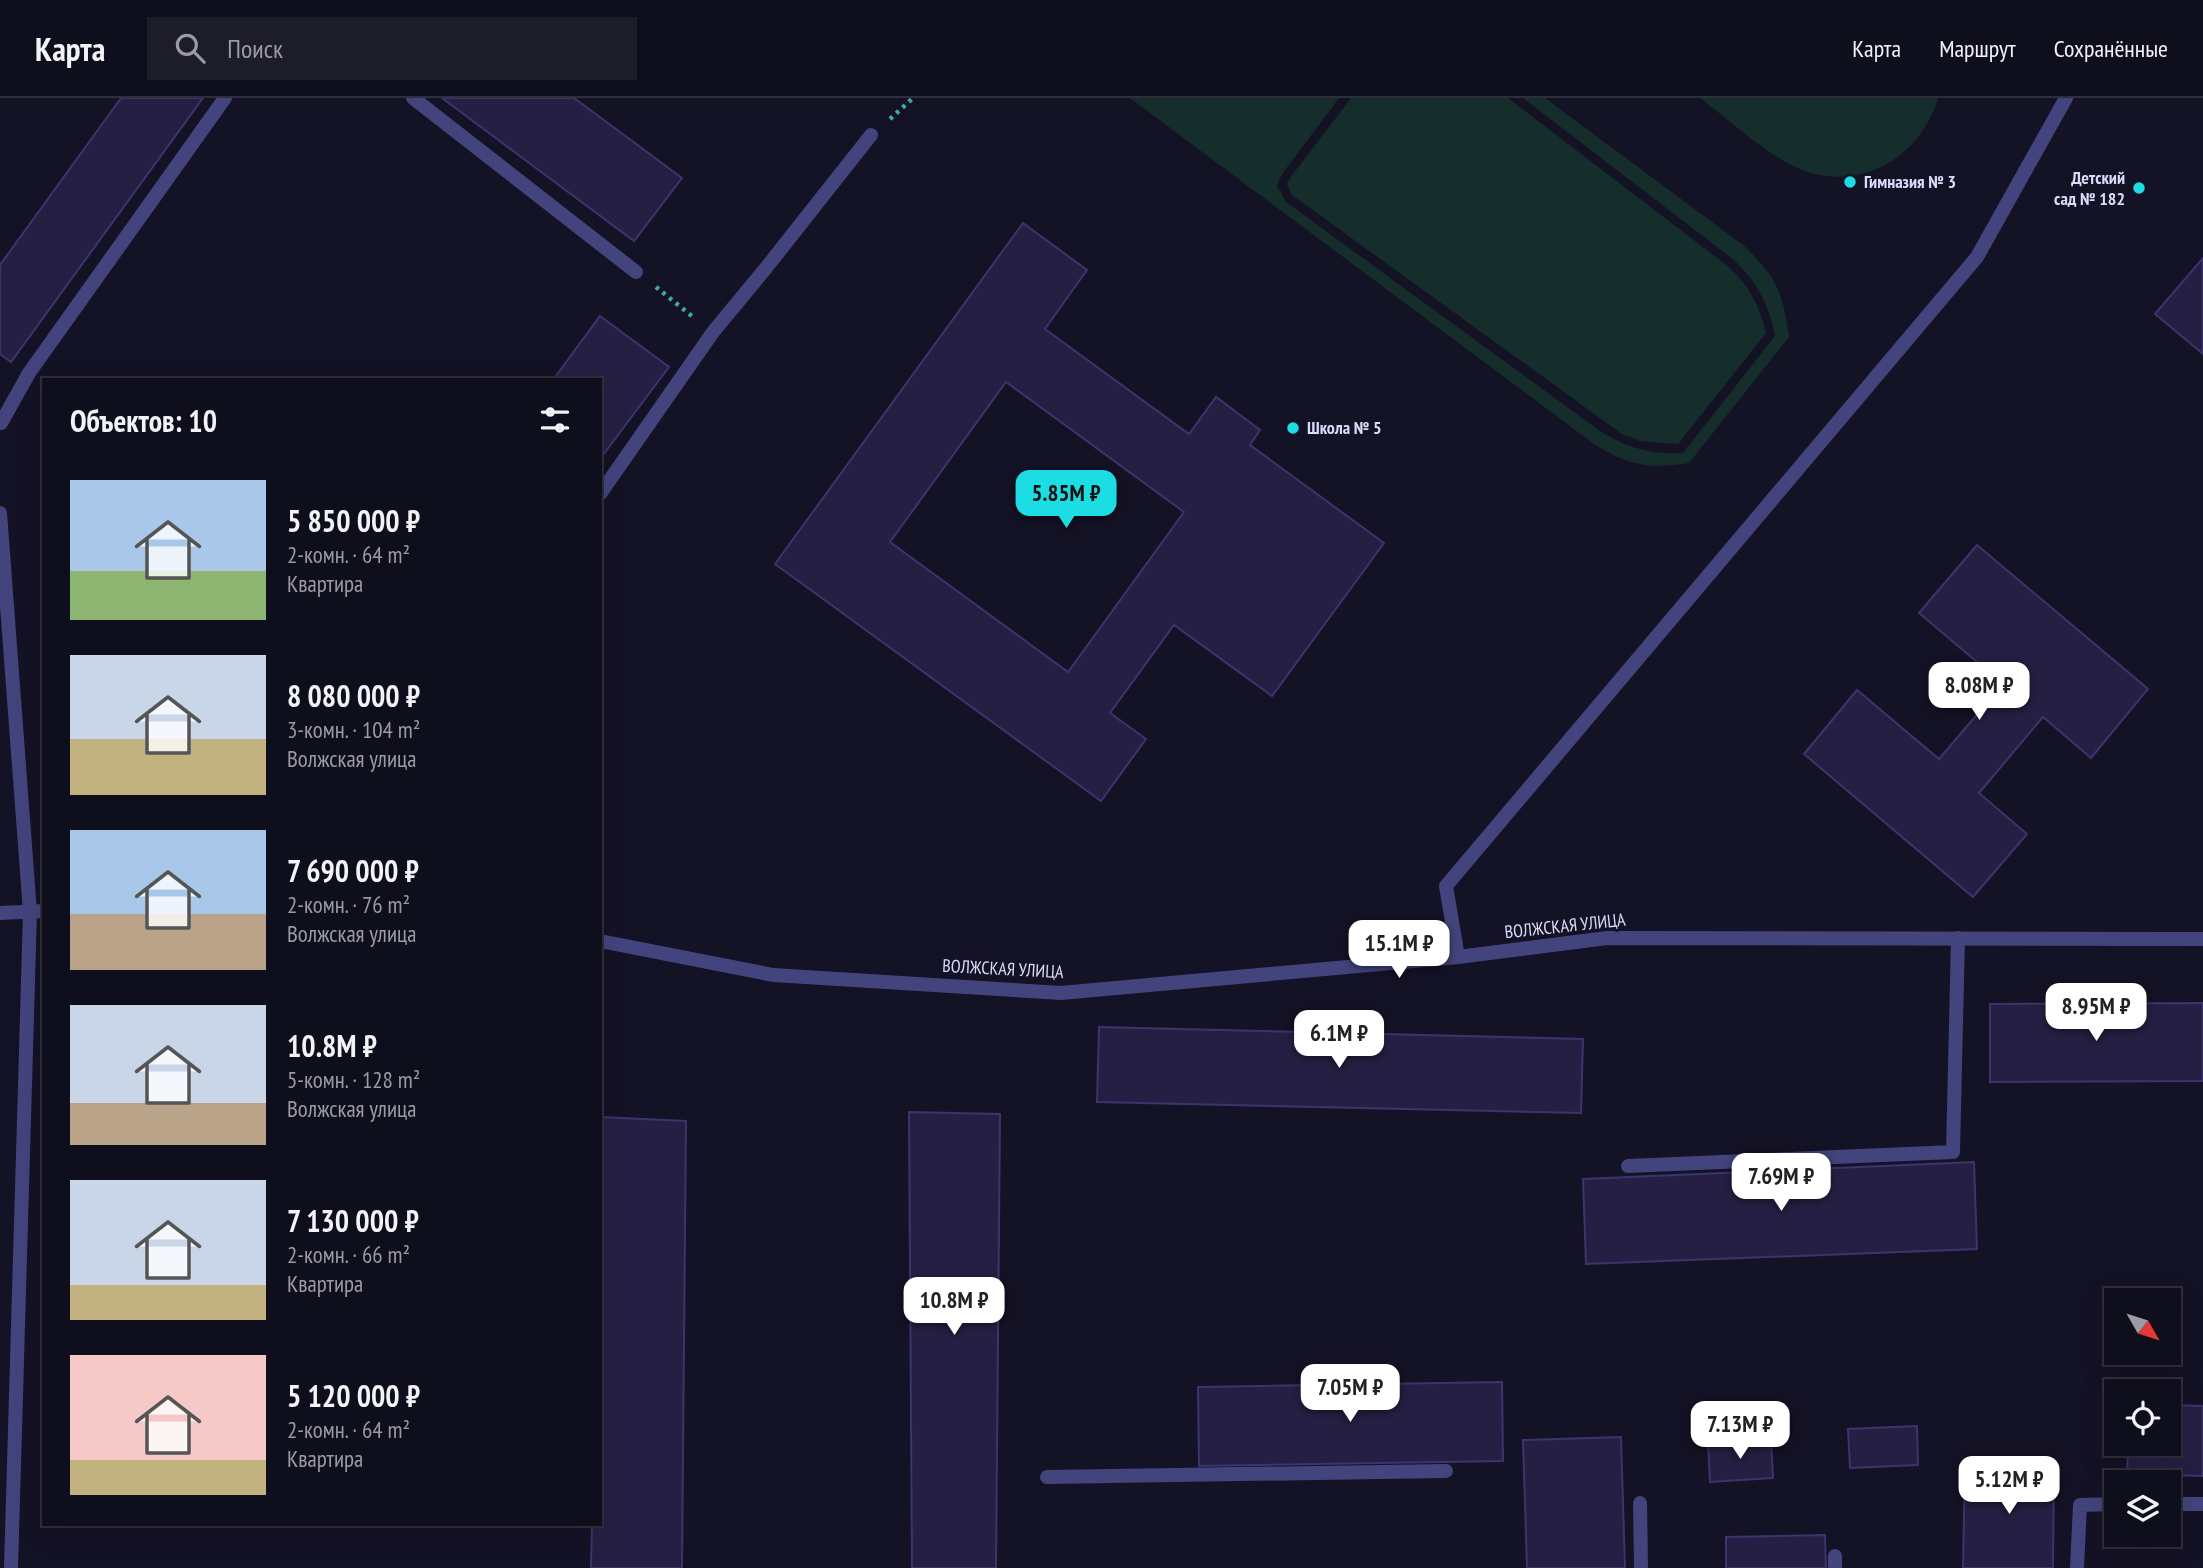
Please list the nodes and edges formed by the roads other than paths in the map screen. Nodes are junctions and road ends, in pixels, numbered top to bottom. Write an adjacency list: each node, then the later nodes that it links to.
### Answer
1 (225, 98): 6 (street)
2 (414, 98): 5 (street)
3 (2066, 98): 14 (street)
4 (871, 135): 7 (street)
5 (636, 272)
6 (1, 423)
7 (602, 491)
8 (0, 513): 9 (street)
9 (37, 911): 10 (street); 22 (street)
10 (0, 913)
11 (1958, 938): 12 (street, ВОЛЖСКАЯ УЛИЦА); 14 (street, ВОЛЖСКАЯ УЛИЦА); 15 (street)
12 (2203, 939)
13 (602, 941): 14 (street, ВОЛЖСКАЯ УЛИЦА)
14 (1458, 957)
15 (1628, 1166)
16 (1446, 1471): 17 (street)
17 (1047, 1476)
18 (1640, 1503): 23 (street)
19 (2104, 1504): 24 (street)
20 (2181, 1504): 21 (street)
21 (2203, 1504)
22 (11, 1568)
23 (1641, 1568)
24 (2077, 1568)

